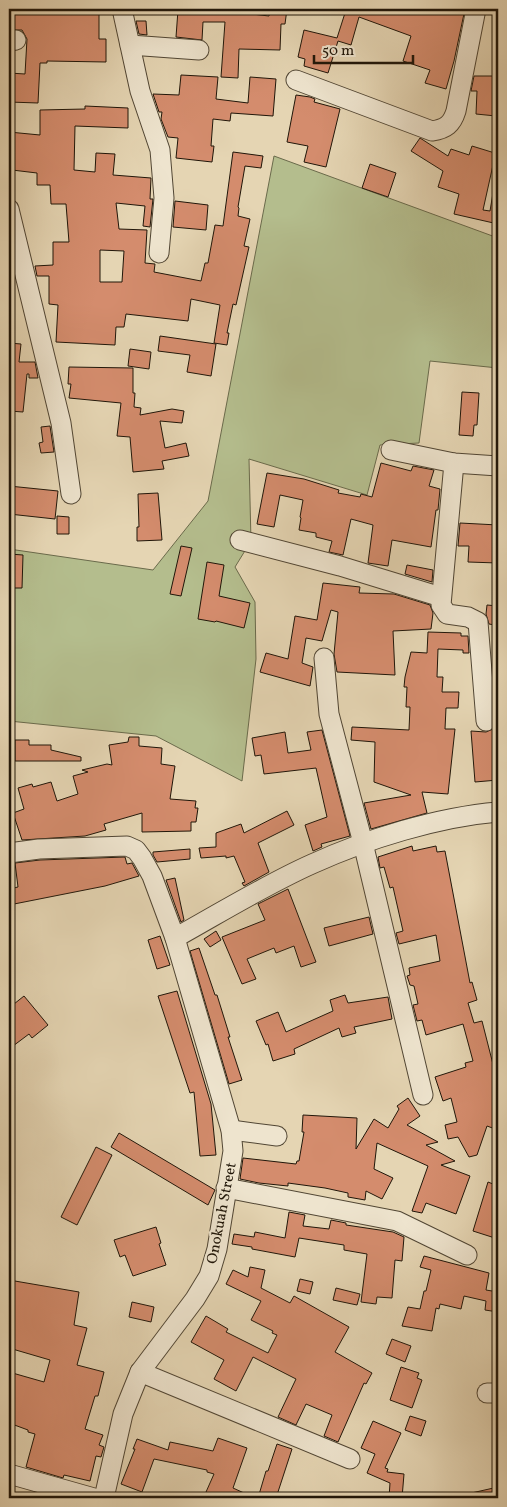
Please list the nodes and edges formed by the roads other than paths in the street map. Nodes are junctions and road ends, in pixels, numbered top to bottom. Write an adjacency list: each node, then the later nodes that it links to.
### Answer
1 (122, 9): 5 (street)
2 (476, 9): 7 (street)
3 (488, 9): 4 (street)
4 (482, 40)
5 (130, 45): 6 (street); 9 (street)
6 (198, 50)
7 (296, 80)
8 (9, 210): 13 (street)
9 (159, 253)
10 (391, 450): 11 (street)
11 (454, 462): 12 (street); 15 (street)
12 (498, 466)
13 (71, 494)
14 (240, 540): 15 (street)
15 (441, 597): 17 (street)
16 (324, 658): 19 (street)
17 (486, 721)
18 (498, 812): 19 (street)
19 (363, 843): 21 (street); 22 (street)
20 (9, 853): 21 (street, Onokuah Street)
21 (175, 938): 23 (street, Onokuah Street)
22 (423, 1095)
23 (231, 1130): 24 (street); 25 (street, Onokuah Street)
24 (277, 1136)
25 (226, 1188): 26 (street); 27 (street, Onokuah Street)
26 (467, 1255)
27 (140, 1372): 28 (street); 31 (street, Onokuah Street)
28 (350, 1459)
29 (9, 1474): 30 (street)
30 (94, 1498)
31 (104, 1498)

